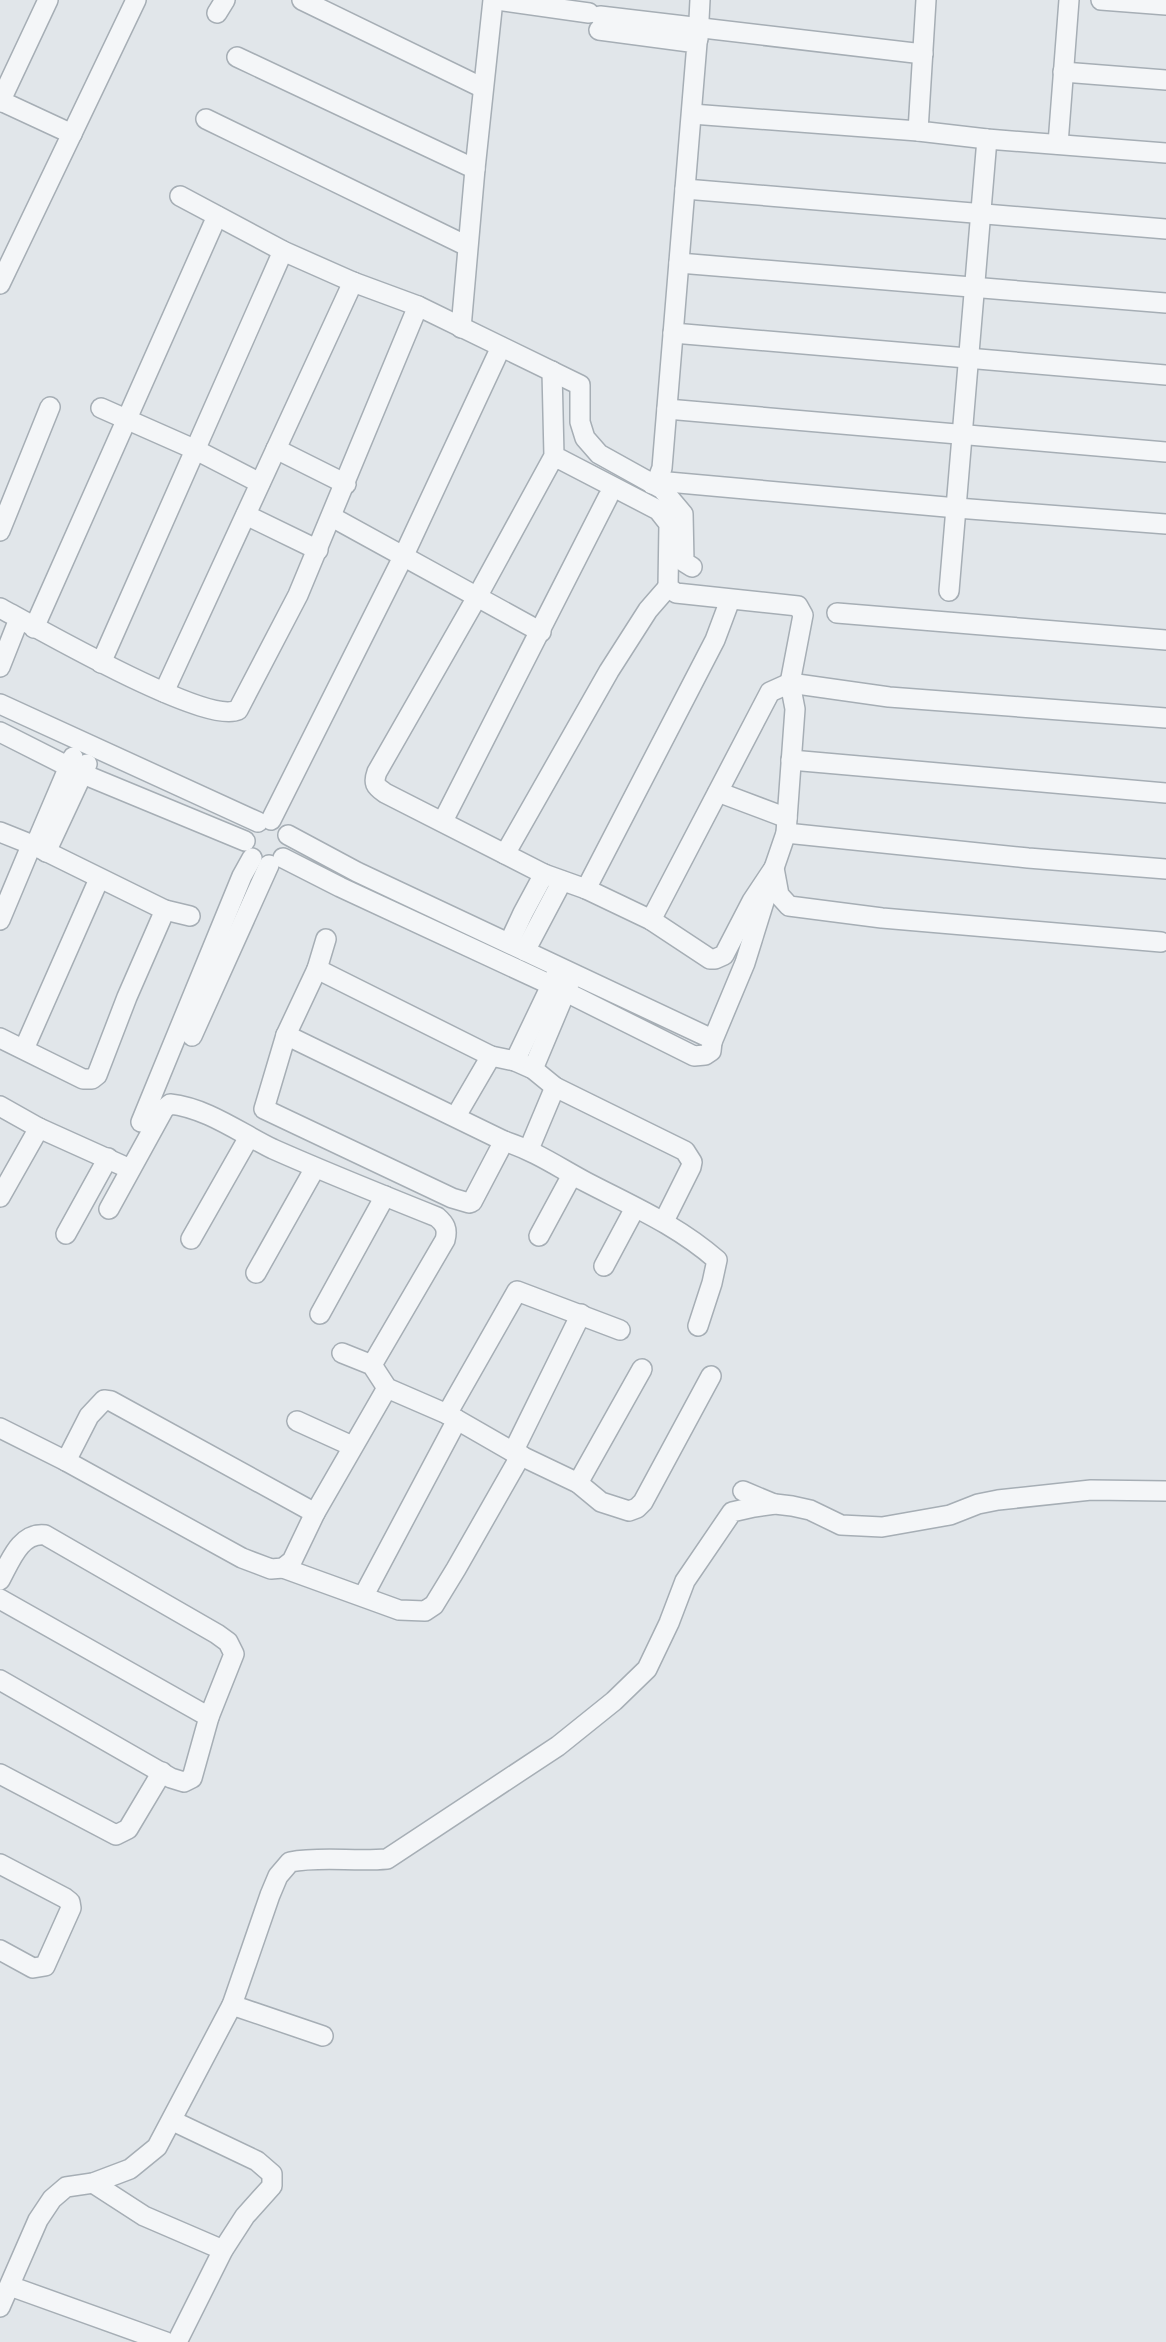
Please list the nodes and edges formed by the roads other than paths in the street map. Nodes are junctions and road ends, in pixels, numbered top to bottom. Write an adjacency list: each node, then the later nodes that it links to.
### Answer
1 (48, 0): 16 (street)
2 (136, 0): 20 (street)
3 (302, 0): 15 (street)
4 (495, 0): 10 (street); 15 (street)
5 (701, 0): 10 (street)
6 (926, 0): 11 (street)
7 (1069, 0): 13 (street)
8 (1101, 0): 9 (street)
9 (1166, 5)
10 (698, 36): 11 (street); 17 (street)
11 (923, 54): 19 (street)
12 (237, 57): 24 (street)
13 (1063, 72): 14 (street); 22 (street)
14 (1166, 80)
15 (483, 88): 24 (street)
16 (0, 102): 20 (street)
17 (692, 114): 19 (street); 25 (street)
18 (206, 119): 30 (street)
19 (918, 131): 21 (street)
20 (72, 134): 34 (street)
21 (988, 139): 22 (street); 27 (street)
22 (1058, 144): 23 (street)
23 (1166, 153)
24 (475, 169): 30 (street)
25 (685, 189): 27 (street); 32 (street)
26 (180, 196): 28 (street)
27 (981, 215): 29 (street); 35 (street)
28 (216, 216): 31 (street); 47 (street)
29 (1166, 229)
30 (467, 246): 38 (street)
31 (284, 251): 33 (street); 50 (street)
32 (679, 263): 35 (street); 39 (street)
33 (353, 282): 37 (street); 49 (street)
34 (0, 284)
35 (975, 287): 36 (street); 41 (street)
36 (1166, 303)
37 (418, 306): 38 (street); 55 (street)
38 (461, 328): 40 (street)
39 (673, 333): 41 (street); 46 (street)
40 (501, 346): 42 (street); 63 (street)
41 (968, 359): 43 (street); 48 (street)
42 (552, 371): 52 (street); 53 (street)
43 (1166, 375)
44 (50, 407): 61 (street)
45 (101, 408): 47 (street)
46 (667, 409): 48 (street); 53 (street)
47 (126, 419): 50 (street); 71 (street)
48 (961, 435): 51 (street); 57 (street)
49 (276, 449): 54 (street); 55 (street)
50 (195, 450): 54 (street); 74 (street)
51 (1166, 452)
52 (554, 456): 65 (street); 67 (street)
53 (655, 482): 57 (street); 64 (street)
54 (260, 483): 58 (street)
55 (346, 484): 59 (street)
56 (607, 498): 72 (street)
57 (955, 508): 60 (street); 66 (street)
58 (246, 515): 62 (street); 77 (street)
59 (332, 517): 62 (street); 63 (street)
60 (1166, 524)
61 (0, 531)
62 (318, 550): 77 (street)
63 (404, 555): 67 (street); 86 (street)
64 (692, 567)
65 (668, 587): 68 (street); 92 (street)
66 (949, 591)
67 (477, 597): 72 (street); 87 (street)
68 (730, 600): 76 (street); 98 (street)
69 (0, 608): 71 (street)
70 (837, 613): 73 (street)
71 (27, 624): 74 (street); 75 (street)
72 (541, 632): 87 (street)
73 (1166, 640)
74 (101, 663): 77 (street)
75 (0, 667)
76 (790, 683): 79 (street); 82 (street); 84 (street)
77 (164, 692)
78 (0, 705): 81 (street)
79 (1166, 718)
80 (0, 732): 83 (street)
81 (87, 744): 83 (street); 86 (street)
82 (791, 760): 85 (street); 88 (street)
83 (75, 770): 91 (street); 93 (street)
84 (718, 792): 88 (street); 102 (street)
85 (1166, 793)
86 (264, 821): 90 (street); 93 (street)
87 (443, 821): 92 (street)
88 (786, 826): 94 (street); 95 (street)
89 (0, 832): 91 (street)
90 (288, 835): 93 (street); 105 (street)
91 (37, 848): 97 (street); 101 (street)
92 (505, 854): 96 (street)
93 (262, 855): 107 (street); 109 (street); 117 (street)
94 (774, 868): 102 (street); 104 (street); 107 (street)
95 (1166, 869)
96 (553, 877): 98 (street); 105 (street)
97 (99, 879): 99 (street); 111 (street)
98 (586, 889): 102 (street)
99 (165, 910): 100 (street); 111 (street)
100 (190, 916)
101 (0, 920)
102 (651, 920)
103 (326, 939): 106 (street)
104 (1161, 942)
105 (517, 947): 107 (street)
106 (317, 969): 108 (street); 112 (street)
107 (562, 980): 113 (street)
108 (286, 1035): 116 (street); 120 (street)
109 (192, 1036)
110 (0, 1038): 111 (street)
111 (24, 1049)
112 (491, 1056): 113 (street); 116 (street)
113 (524, 1065): 114 (street)
114 (555, 1087): 121 (street); 130 (street)
115 (0, 1106): 118 (street)
116 (456, 1116): 120 (street)
117 (142, 1122)
118 (39, 1128): 122 (street); 127 (street)
119 (248, 1138): 123 (street); 124 (street); 133 (street)
120 (504, 1141): 121 (street)
121 (529, 1149): 125 (street)
122 (108, 1158): 124 (street); 131 (street)
123 (314, 1168): 126 (street); 135 (street)
124 (130, 1169): 129 (street)
125 (572, 1174): 128 (street); 132 (street)
126 (385, 1196): 136 (street); 141 (street)
127 (0, 1197)
128 (635, 1208): 130 (street); 134 (street)
129 (108, 1209)
130 (664, 1221): 138 (street)
131 (65, 1234)
132 (539, 1236)
133 (191, 1240)
134 (604, 1266)
135 (256, 1273)
136 (320, 1314)
137 (581, 1314): 139 (street); 145 (street); 149 (street)
138 (698, 1326)
139 (620, 1330)
140 (342, 1353): 141 (street)
141 (372, 1365): 144 (street)
142 (642, 1369): 151 (street)
143 (711, 1376): 151 (street)
144 (387, 1388): 145 (street); 148 (street)
145 (452, 1417): 149 (street); 158 (street)
146 (297, 1421): 148 (street)
147 (1, 1430): 150 (street)
148 (352, 1446): 155 (street)
149 (517, 1453): 151 (street); 158 (street)
150 (65, 1461): 155 (street); 156 (street)
151 (578, 1483)
152 (743, 1491): 154 (street)
153 (1166, 1491): 154 (street)
154 (775, 1504): 166 (street)
155 (315, 1513): 156 (street)
156 (284, 1568): 158 (street)
157 (0, 1580): 161 (street)
158 (363, 1595)
159 (0, 1599): 161 (street)
160 (0, 1681): 162 (street)
161 (209, 1717): 162 (street)
162 (162, 1772): 163 (street)
163 (0, 1774)
164 (0, 1864): 165 (street)
165 (0, 1950)
166 (232, 2005): 167 (street); 168 (street)
167 (323, 2036)
168 (173, 2121): 169 (street); 170 (street)
169 (93, 2183): 170 (street); 171 (street)
170 (223, 2250): 174 (street)
171 (10, 2286): 172 (street); 173 (street)
172 (0, 2306)
173 (166, 2342)
174 (177, 2342)

